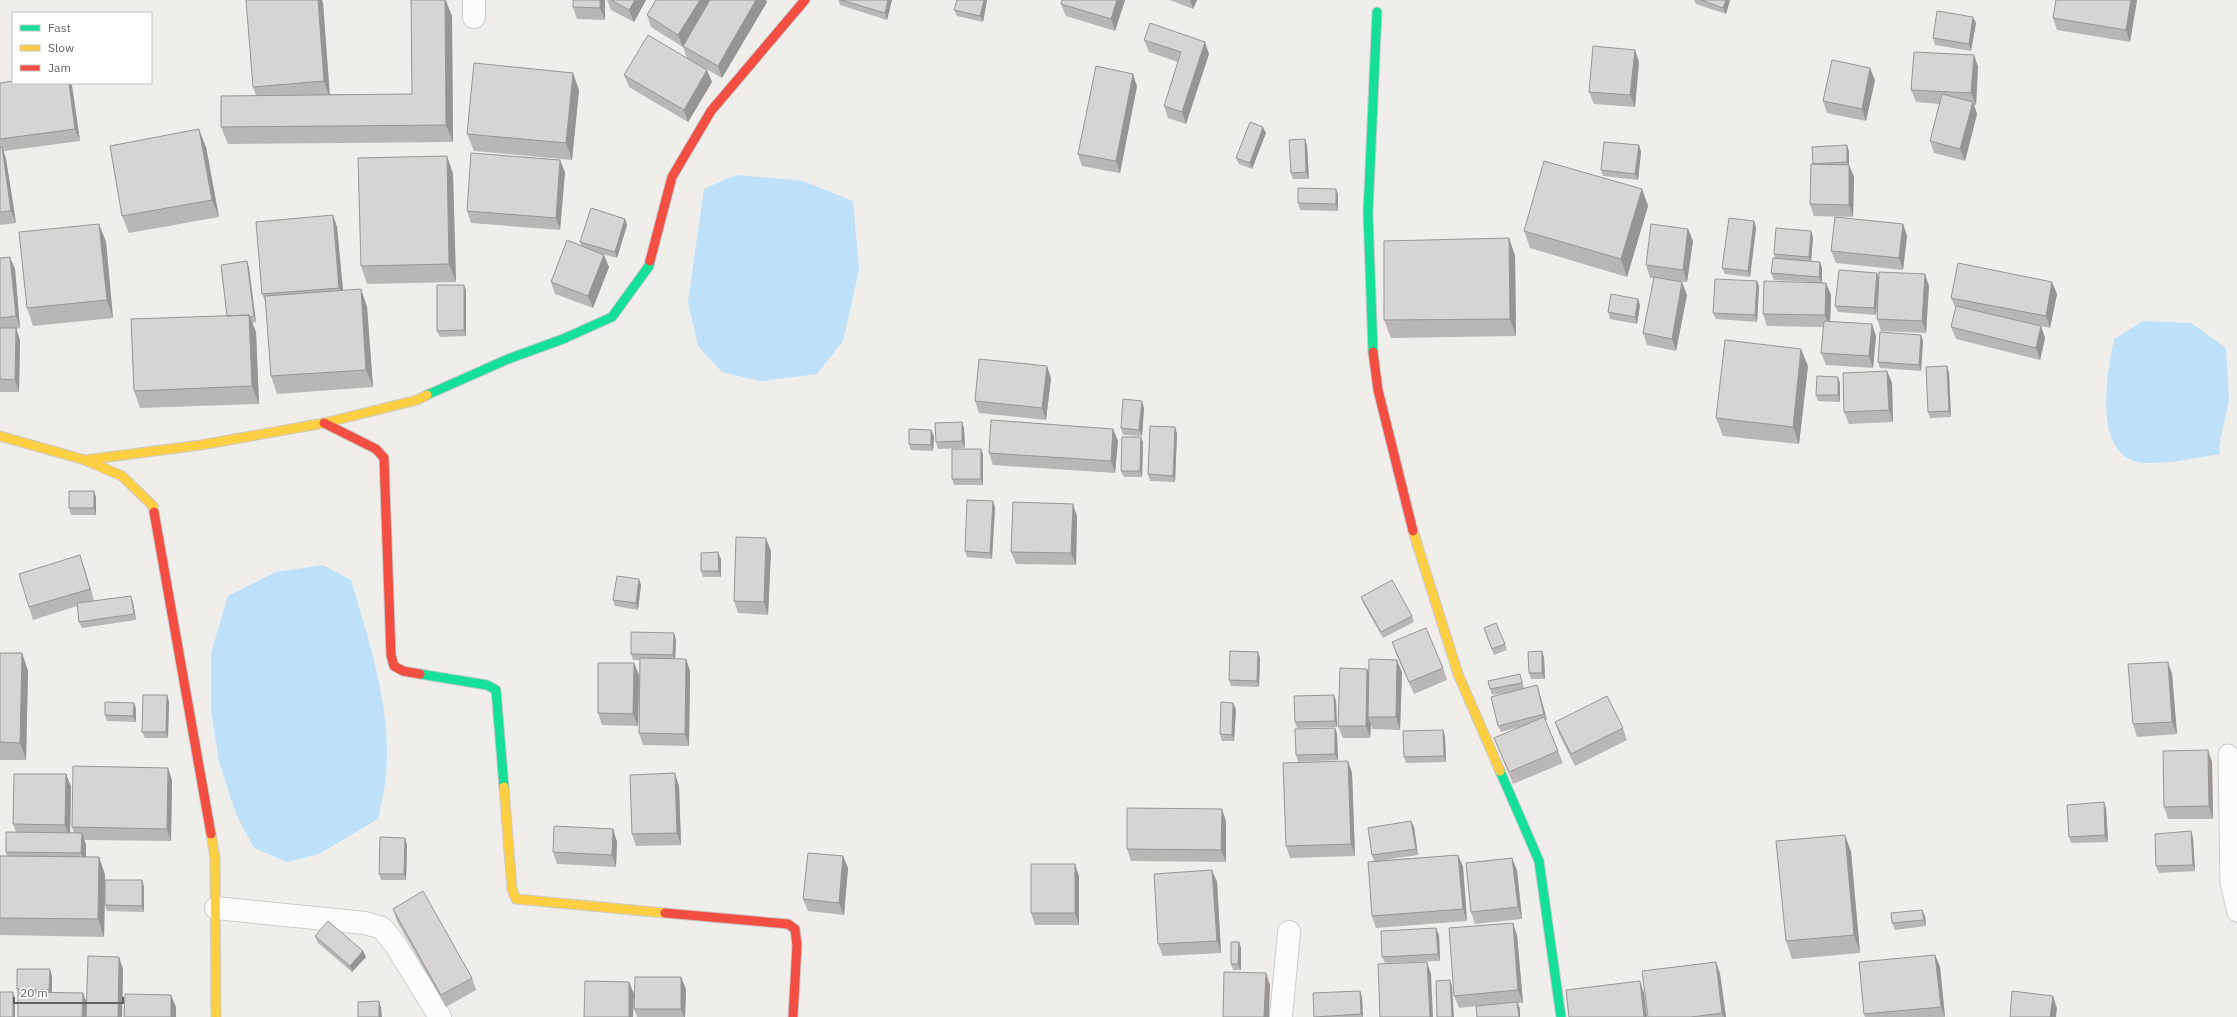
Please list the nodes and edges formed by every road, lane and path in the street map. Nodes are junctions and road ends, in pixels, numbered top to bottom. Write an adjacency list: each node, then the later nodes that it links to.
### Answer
1 (805, 0): 3 (street)
2 (1377, 12): 14 (street)
3 (324, 423): 5 (street); 12 (street)
4 (0, 436): 5 (street)
5 (85, 460): 7 (street)
6 (2228, 754): 8 (lane)
7 (216, 908): 10 (street); 11 (street)
8 (2237, 912)
9 (1289, 932): 13 (street)
10 (216, 1017)
11 (440, 1017)
12 (794, 1017)
13 (1281, 1017)
14 (1560, 1017)

